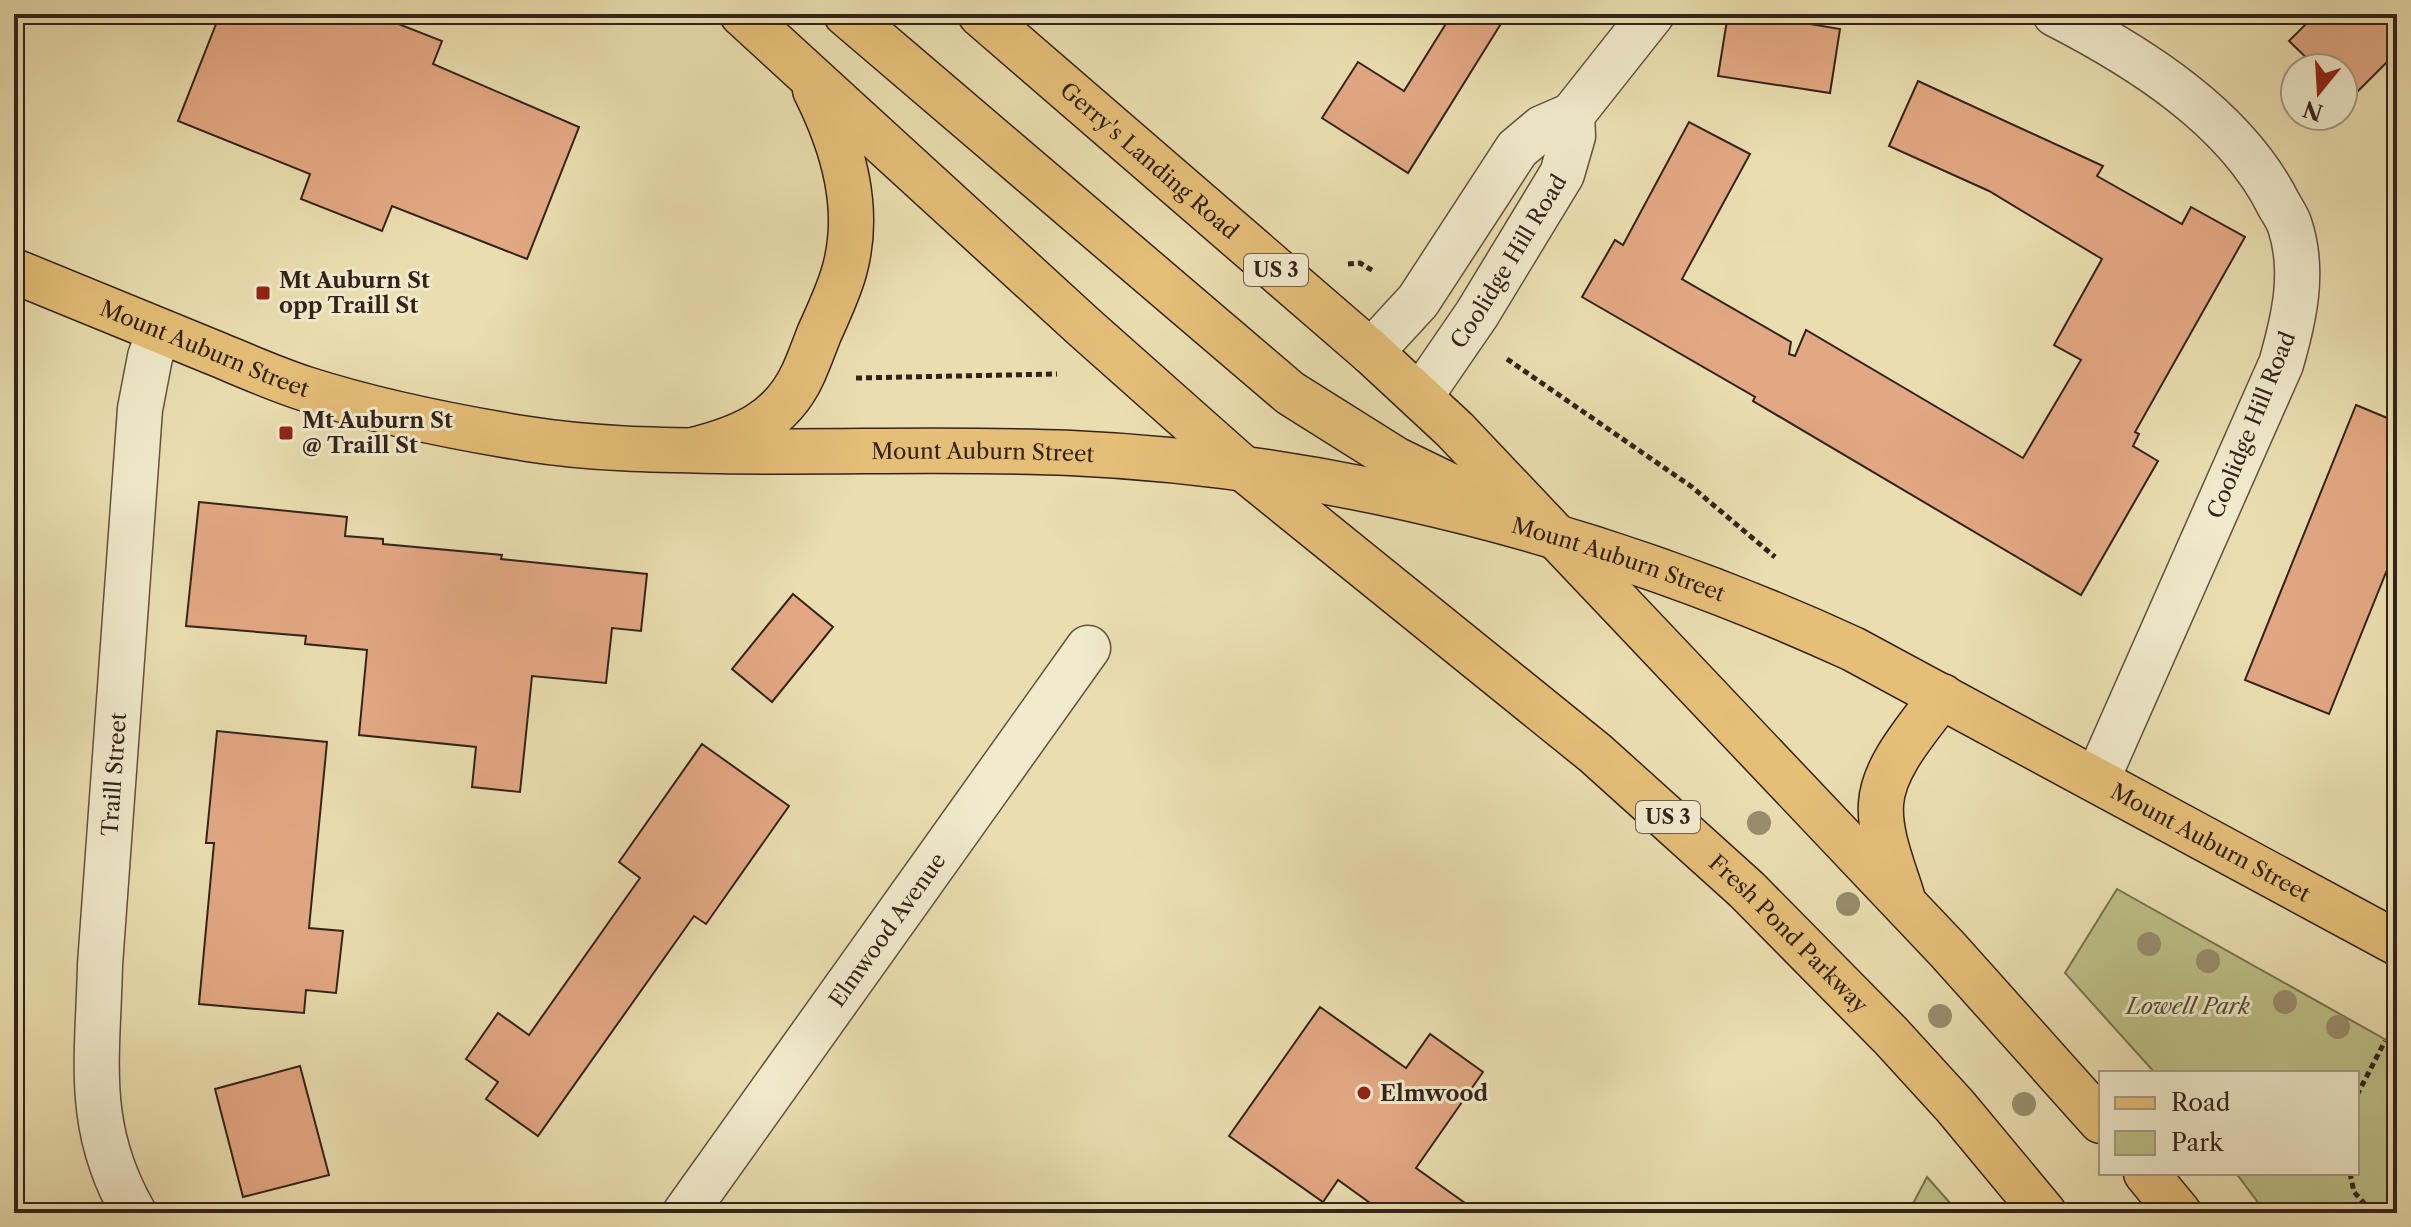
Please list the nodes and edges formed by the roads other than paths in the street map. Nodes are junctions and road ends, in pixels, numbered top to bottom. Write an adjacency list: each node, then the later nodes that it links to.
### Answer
1 (742, 14): 6 (main road, US 3)
2 (846, 14): 14 (main road)
3 (980, 14): 10 (main road, Gerry's Landing Road / US 3)
4 (1652, 14): 7 (street)
5 (2055, 14): 17 (street, Coolidge Hill Road)
6 (795, 62): 12 (main road); 13 (main road, US 3)
7 (1572, 115): 10 (street); 11 (street, Coolidge Hill Road)
8 (14, 271): 9 (main road, Mount Auburn Street)
9 (159, 331): 12 (main road, Mount Auburn Street); 22 (street, Traill Street)
10 (1371, 352): 11 (main road, Gerry's Landing Road / US 3)
11 (1420, 397): 14 (main road, Gerry's Landing Road / US 3)
12 (693, 450): 13 (main road, Mount Auburn Street)
13 (1245, 470): 14 (main road, Mount Auburn Street); 24 (main road, Fresh Pond Parkway / US 3)
14 (1559, 539): 16 (main road, Mount Auburn Street); 18 (main road, US 3)
15 (1088, 648): 23 (street, Elmwood Avenue)
16 (1942, 696): 17 (main road, Mount Auburn Street); 18 (main road)
17 (2097, 780): 19 (main road, Mount Auburn Street)
18 (1903, 902): 20 (main road, US 3)
19 (2397, 943)
20 (2099, 1119)
21 (2148, 1175): 25 (main road)
22 (134, 1213)
23 (685, 1213)
24 (2044, 1213)
25 (2179, 1213)

